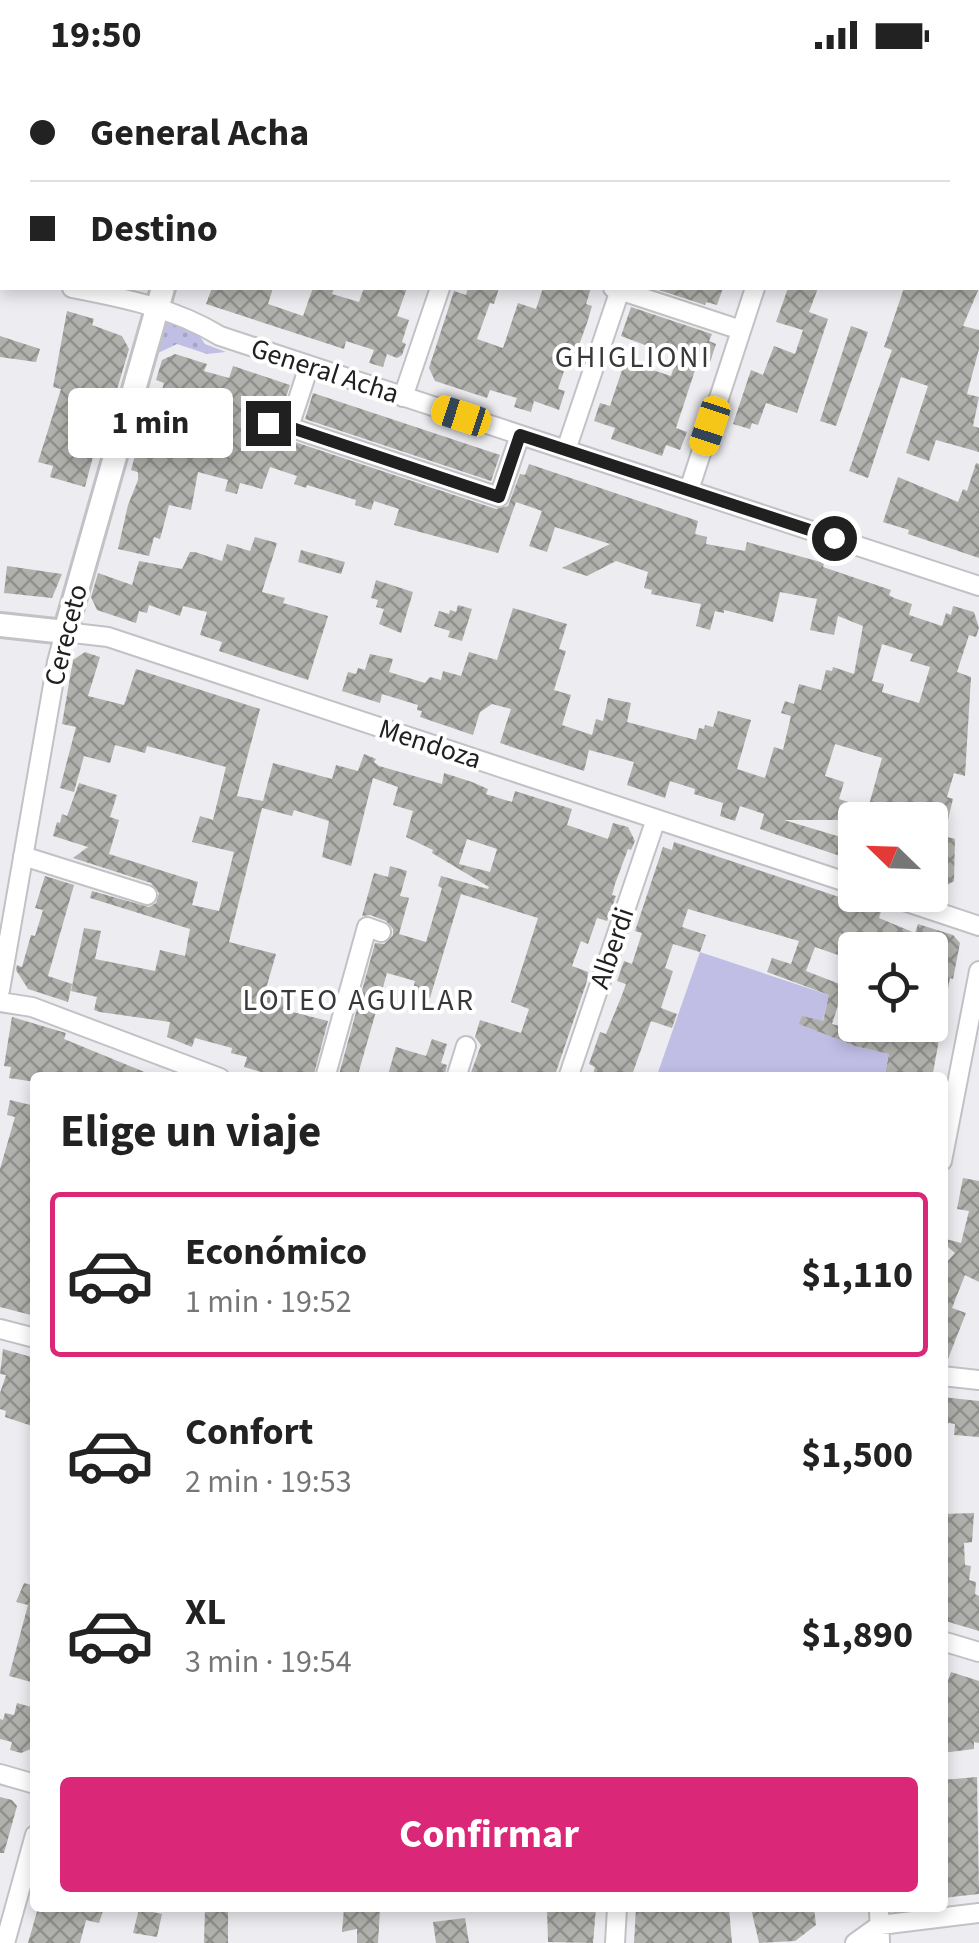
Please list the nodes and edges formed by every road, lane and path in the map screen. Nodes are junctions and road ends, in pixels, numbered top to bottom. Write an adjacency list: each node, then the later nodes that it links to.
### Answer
1 (90, 290): 6 (street, General Acha)
2 (439, 290): 9 (street)
3 (616, 290): 13 (street)
4 (619, 290): 7 (street)
5 (754, 290): 7 (street)
6 (160, 298): 8 (street, General Acha); 17 (main road, Cereceto)
7 (741, 330): 14 (street)
8 (309, 366): 9 (street, General Acha); 11 (street)
9 (403, 396): 12 (street, General Acha)
10 (268, 423): 11 (street)
11 (289, 427): 12 (street)
12 (520, 435): 13 (street, General Acha)
13 (566, 450): 14 (street, General Acha)
14 (689, 490): 15 (street, General Acha)
15 (979, 586)
16 (0, 625): 17 (main road, Mendoza)
17 (65, 632): 18 (street, Mendoza); 19 (street, Cereceto)
18 (656, 818): 20 (street, Mendoza); 32 (street, Alberdi)
19 (23, 856): 21 (street); 26 (street, Cereceto)
20 (838, 878)
21 (147, 895)
22 (937, 912): 23 (street)
23 (979, 926)
24 (381, 932): 30 (street)
25 (979, 970): 33 (street)
26 (0, 990)
27 (0, 1002): 29 (street)
28 (466, 1046): 31 (street)
29 (204, 1072)
30 (326, 1072)
31 (458, 1072)
32 (570, 1072)
33 (948, 1130)
34 (0, 1329): 35 (street)
35 (30, 1337)
36 (948, 1377): 37 (street)
37 (979, 1380)
38 (948, 1643): 39 (street)
39 (979, 1652)
40 (0, 1774): 41 (street)
41 (30, 1783)
42 (30, 1852): 46 (street)
43 (617, 1912): 47 (street)
44 (979, 1913): 45 (street)
45 (880, 1925): 48 (street)
46 (4, 1943)
47 (615, 1943)
48 (855, 1943)

